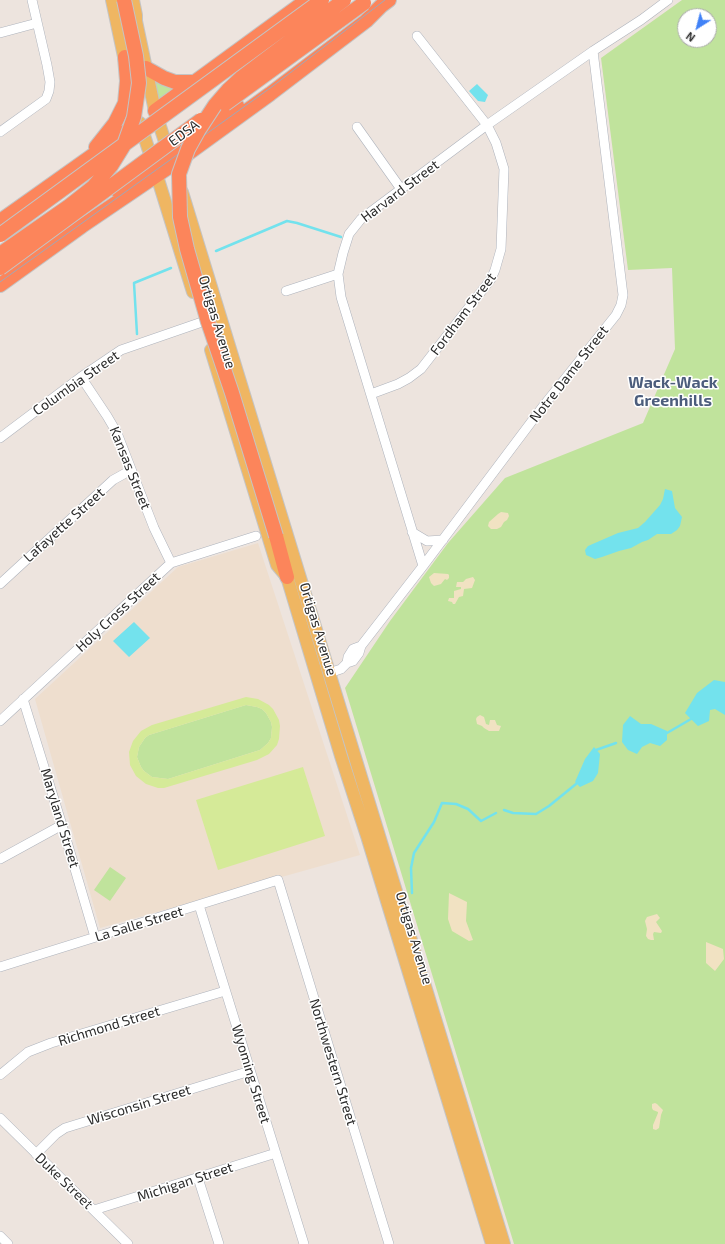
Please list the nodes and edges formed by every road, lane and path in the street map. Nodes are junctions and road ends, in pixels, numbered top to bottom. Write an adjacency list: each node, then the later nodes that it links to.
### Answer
1 (32, 0): 12 (street)
2 (112, 0): 17 (main road, Ortigas Avenue)
3 (124, 0): 37 (highway, bridge)
4 (129, 0): 11 (main road, Ortigas Avenue)
5 (133, 0): 11 (main road, Ortigas Avenue)
6 (307, 0): 16 (highway)
7 (322, 0): 36 (highway, EDSA, bridge)
8 (344, 0): 58 (highway, bridge)
9 (668, 0): 15 (street, Harvard Street)
10 (376, 2): 21 (highway); 27 (highway); 38 (highway, EDSA, bridge)
11 (136, 21): 18 (main road, Ortigas Avenue)
12 (36, 23): 13 (street); 26 (street)
13 (0, 33)
14 (418, 36): 24 (street, Fordham Street)
15 (593, 51): 24 (street, Harvard Street); 55 (street, Notre Dame Street)
16 (237, 52): 20 (highway); 21 (highway)
17 (125, 57): 19 (main road, Ortigas Avenue); 29 (highway)
18 (146, 72): 19 (main road); 20 (highway); 22 (main road, Ortigas Avenue)
19 (129, 78): 23 (main road, Ortigas Avenue)
20 (197, 82): 22 (highway)
21 (254, 96): 27 (highway); 28 (highway)
22 (155, 111): 23 (main road); 28 (main road, Ortigas Avenue)
23 (139, 122): 29 (highway); 30 (main road, Ortigas Avenue)
24 (487, 125): 32 (street, Harvard Street); 47 (street, Fordham Street)
25 (357, 127): 32 (street)
26 (0, 132)
27 (193, 145): 28 (highway); 33 (highway)
28 (170, 158): 30 (highway); 33 (main road, Ortigas Avenue)
29 (83, 163): 31 (highway)
30 (154, 168): 34 (highway); 41 (highway); 43 (main road, Ortigas Avenue)
31 (54, 183): 34 (highway); 35 (highway)
32 (401, 189): 39 (street, Harvard Street)
33 (184, 198): 45 (main road, Ortigas Avenue)
34 (90, 210): 40 (highway)
35 (0, 221)
36 (0, 236)
37 (0, 254)
38 (0, 268)
39 (338, 274): 42 (street); 47 (street, Harvard Street)
40 (0, 276)
41 (0, 285)
42 (286, 291)
43 (202, 322): 44 (street, Columbia Street); 46 (main road, Ortigas Avenue)
44 (80, 377): 51 (street, Columbia Street); 52 (street, Kansas Street)
45 (239, 378): 46 (main road); 49 (main road, Ortigas Avenue)
46 (221, 383): 48 (main road, Ortigas Avenue)
47 (371, 394): 53 (street, Harvard Street)
48 (226, 401): 49 (main road); 50 (main road, Ortigas Avenue)
49 (246, 402): 50 (main road); 60 (main road, Ortigas Avenue)
50 (230, 412): 58 (main road, Ortigas Avenue)
51 (0, 438)
52 (131, 470): 56 (street, Kansas Street); 59 (street, Lafayette Street)
53 (412, 532): 55 (street); 57 (street, Harvard Street)
54 (256, 536): 56 (street, Holy Cross Street)
55 (443, 540): 57 (street, Notre Dame Street)
56 (171, 563): 61 (street, Holy Cross Street)
57 (423, 566): 60 (street, Notre Dame Street)
58 (287, 577): 83 (main road, Ortigas Avenue)
59 (0, 584)
60 (329, 673): 84 (main road, Ortigas Avenue)
61 (23, 699): 62 (street, Holy Cross Street); 63 (street, Maryland Street)
62 (0, 721)
63 (62, 825): 64 (street); 67 (street, Maryland Street)
64 (0, 859)
65 (278, 880): 66 (street, La Salle Street); 82 (street, Northwestern Street)
66 (199, 905): 67 (street, La Salle Street); 69 (street, Wyoming Street)
67 (95, 937): 68 (street, La Salle Street)
68 (0, 967)
69 (226, 991): 70 (street, Wyoming Street); 71 (street, Richmond Street)
70 (250, 1071): 73 (street, Wyoming Street); 74 (street, Wisconsin Street)
71 (0, 1075)
72 (0, 1118): 74 (street, Duke Street)
73 (276, 1153): 75 (street, Michigan Street); 81 (street, Wyoming Street)
74 (36, 1154): 76 (street, Duke Street)
75 (198, 1178): 76 (street, Michigan Street); 80 (street)
76 (94, 1210): 79 (street, Duke Street)
77 (0, 1236): 78 (street)
78 (8, 1244)
79 (128, 1244)
80 (219, 1244)
81 (304, 1244)
82 (389, 1244)
83 (492, 1244)
84 (504, 1244)

